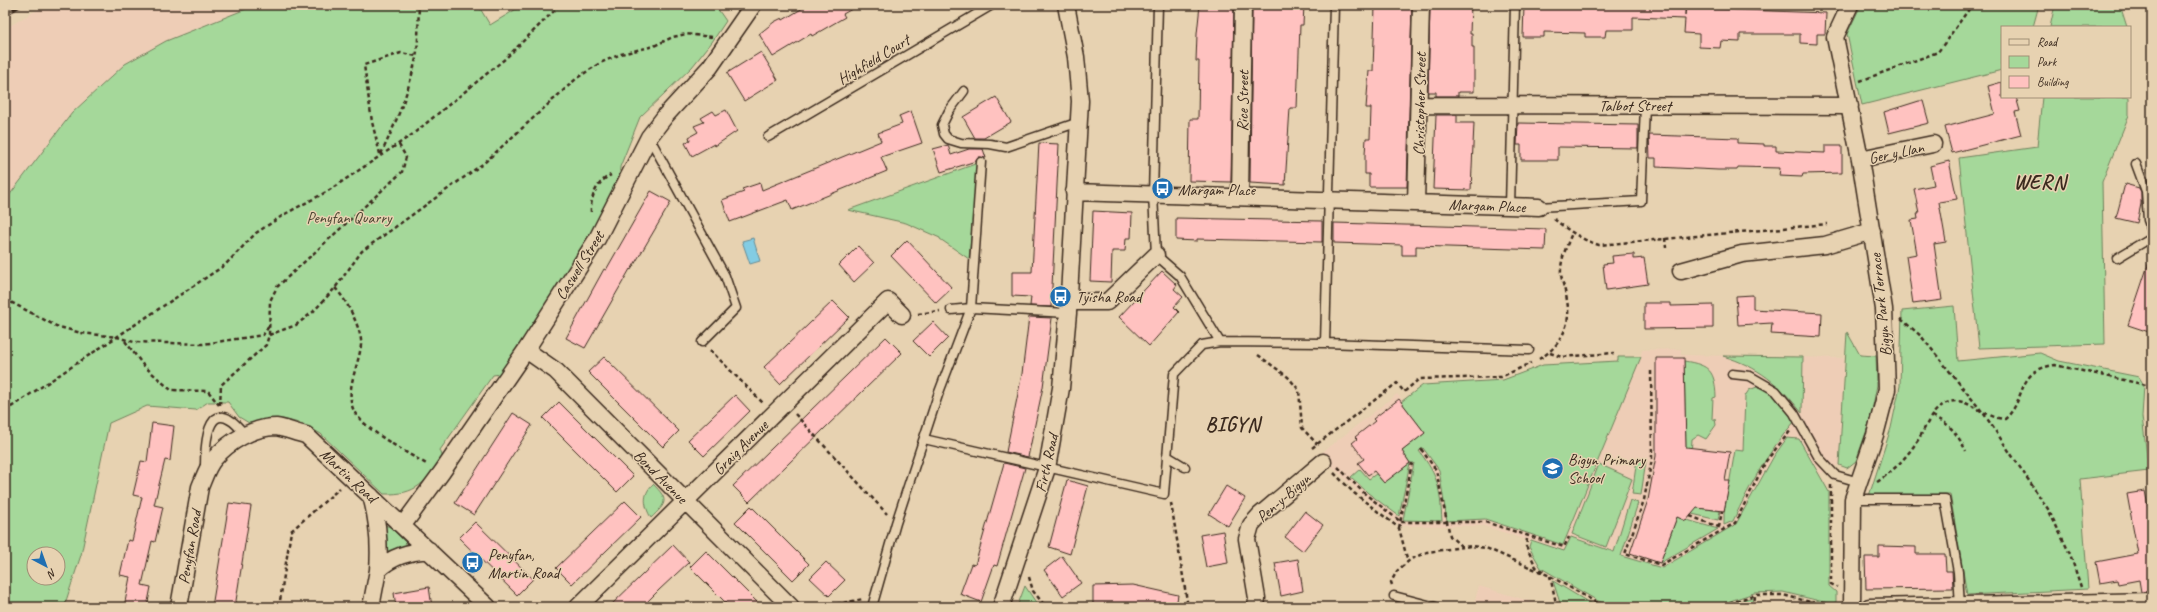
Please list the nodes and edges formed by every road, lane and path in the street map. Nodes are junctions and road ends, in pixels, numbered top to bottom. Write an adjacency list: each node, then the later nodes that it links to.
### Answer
1 (419, 5): 16 (path)
2 (560, 5): 26 (path)
3 (753, 5): 15 (street, Caswell Street)
4 (992, 5): 25 (lane, Highfield Court)
5 (1066, 5): 23 (street)
6 (1158, 5): 33 (lane)
7 (1243, 5): 34 (street, Rice Street)
8 (1334, 5): 35 (lane)
9 (1421, 5): 19 (street, Christopher Street)
10 (1515, 5): 20 (lane)
11 (1850, 5): 17 (street, Bigyn Park Terrace)
12 (1972, 5): 17 (path)
13 (2136, 5): 14 (path)
14 (2151, 5)
15 (728, 42): 24 (street, Caswell Street); 49 (path)
16 (416, 56): 28 (path); 28 (path)
17 (1844, 87): 22 (street, Bigyn Park Terrace)
18 (964, 91): 23 (lane)
19 (1419, 105): 20 (street, Talbot Street); 36 (street, Christopher Street)
20 (1512, 105): 21 (street, Talbot Street); 37 (lane)
21 (1645, 106): 22 (street, Talbot Street); 38 (lane)
22 (1850, 106): 29 (street, Bigyn Park Terrace)
23 (1079, 122): 32 (street)
24 (649, 137): 60 (lane); 64 (street, Caswell Street)
25 (768, 137)
26 (398, 143): 28 (path); 56 (path)
27 (1933, 144): 29 (street, Ger y Llan)
28 (380, 154): 58 (path)
29 (1860, 159): 40 (street, Bigyn Park Terrace)
30 (981, 162): 51 (lane)
31 (2136, 164): 41 (lane)
32 (1074, 192): 33 (street, Margam Place); 52 (street)
33 (1153, 194): 34 (street, Margam Place); 46 (lane)
34 (1240, 197): 35 (street, Margam Place)
35 (1330, 200): 36 (street, Margam Place); 63 (lane)
36 (1416, 203): 37 (street, Margam Place)
37 (1510, 206): 38 (street, Margam Place)
38 (1539, 207): 42 (path)
39 (1827, 224): 44 (path)
40 (1872, 231): 48 (street); 90 (street, Bigyn Park Terrace)
41 (2152, 231)
42 (1572, 233): 44 (path); 66 (path)
43 (2152, 236): 47 (lane)
44 (1665, 238): 45 (path)
45 (1666, 248)
46 (1156, 255): 52 (street); 61 (lane)
47 (2117, 258)
48 (1681, 271)
49 (335, 288): 57 (path); 88 (path)
50 (5, 299): 58 (path)
51 (971, 308): 52 (lane); 53 (lane); 79 (lane)
52 (1068, 308): 87 (street, Firth Road)
53 (951, 310): 54 (path)
54 (902, 315): 96 (street, Graig Avenue)
55 (1900, 318): 74 (path)
56 (270, 326): 57 (path); 59 (path)
57 (270, 335): 59 (path)
58 (117, 337): 59 (path); 72 (path)
59 (125, 340)
60 (702, 342): 71 (path)
61 (1220, 342): 62 (lane); 83 (lane)
62 (1241, 342): 63 (lane); 80 (path)
63 (1325, 343): 65 (lane)
64 (526, 350): 88 (street, Caswell Street); 96 (street, Bond Avenue)
65 (1529, 350)
66 (1550, 353): 67 (path); 80 (path)
67 (1614, 353)
68 (1651, 371): 105 (path)
69 (1732, 374): 90 (lane)
70 (2151, 386): 74 (path)
71 (768, 407)
72 (6, 411): 76 (path)
73 (792, 411): 101 (path)
74 (1984, 414): 75 (path); 119 (path)
75 (1932, 416): 82 (path); 90 (path)
76 (5, 418)
77 (1795, 425): 105 (path)
78 (245, 435): 89 (street, Martin Road); 89 (lane); 93 (street, Martin Road)
79 (924, 439): 87 (lane); 101 (lane)
80 (1317, 444): 84 (path)
81 (1421, 449): 100 (path)
82 (1966, 450)
83 (1167, 456): 86 (lane); 94 (lane)
84 (1328, 462): 99 (path); 104 (path); 132 (street, Pen-y-Bigyn)
85 (1412, 463): 99 (path)
86 (1185, 467)
87 (1046, 468): 94 (lane); 129 (street, Firth Road)
88 (442, 472): 102 (street, Caswell Street)
89 (202, 481): 121 (street, Penyfan Road)
90 (1859, 482): 95 (street, Bigyn Park Terrace)
91 (344, 485): 122 (path)
92 (1831, 485): 114 (path)
93 (370, 494): 102 (street, Martin Road); 111 (street)
94 (1164, 494): 131 (path)
95 (1853, 499): 120 (lane); 139 (street, Bigyn Park Terrace)
96 (686, 501): 125 (street, Graig Avenue); 126 (street, Bond Avenue)
97 (1722, 511): 103 (path)
98 (1690, 516): 103 (path)
99 (1401, 522): 100 (path); 104 (path)
100 (1446, 523): 106 (path); 108 (path)
101 (896, 524): 116 (lane)
102 (402, 525): 109 (street, Martin Road)
103 (1719, 527): 105 (path)
104 (1400, 528): 110 (path)
105 (1724, 529)
106 (1568, 537)
107 (1527, 539): 113 (path)
108 (1462, 547): 110 (path); 113 (path)
109 (429, 550): 111 (street); 124 (street, Martin Road)
110 (1408, 562): 117 (path)
111 (378, 570): 123 (street)
112 (1027, 572): 130 (path)
113 (1550, 576): 134 (path); 135 (path)
114 (1838, 588)
115 (1755, 594): 136 (path); 137 (path); 138 (path)
116 (875, 596): 127 (path); 128 (lane)
117 (1394, 596): 133 (lane)
118 (2152, 601): 119 (street)
119 (2086, 602): 120 (street)
120 (1960, 606): 140 (street)
121 (179, 607)
122 (279, 607)
123 (371, 607)
124 (488, 607)
125 (578, 607)
126 (791, 607)
127 (823, 607)
128 (872, 607)
129 (1001, 607)
130 (1046, 607)
131 (1185, 607)
132 (1256, 607)
133 (1436, 607)
134 (1555, 607)
135 (1609, 607)
136 (1716, 607)
137 (1754, 607)
138 (1830, 607)
139 (1852, 607)
140 (1869, 607)

